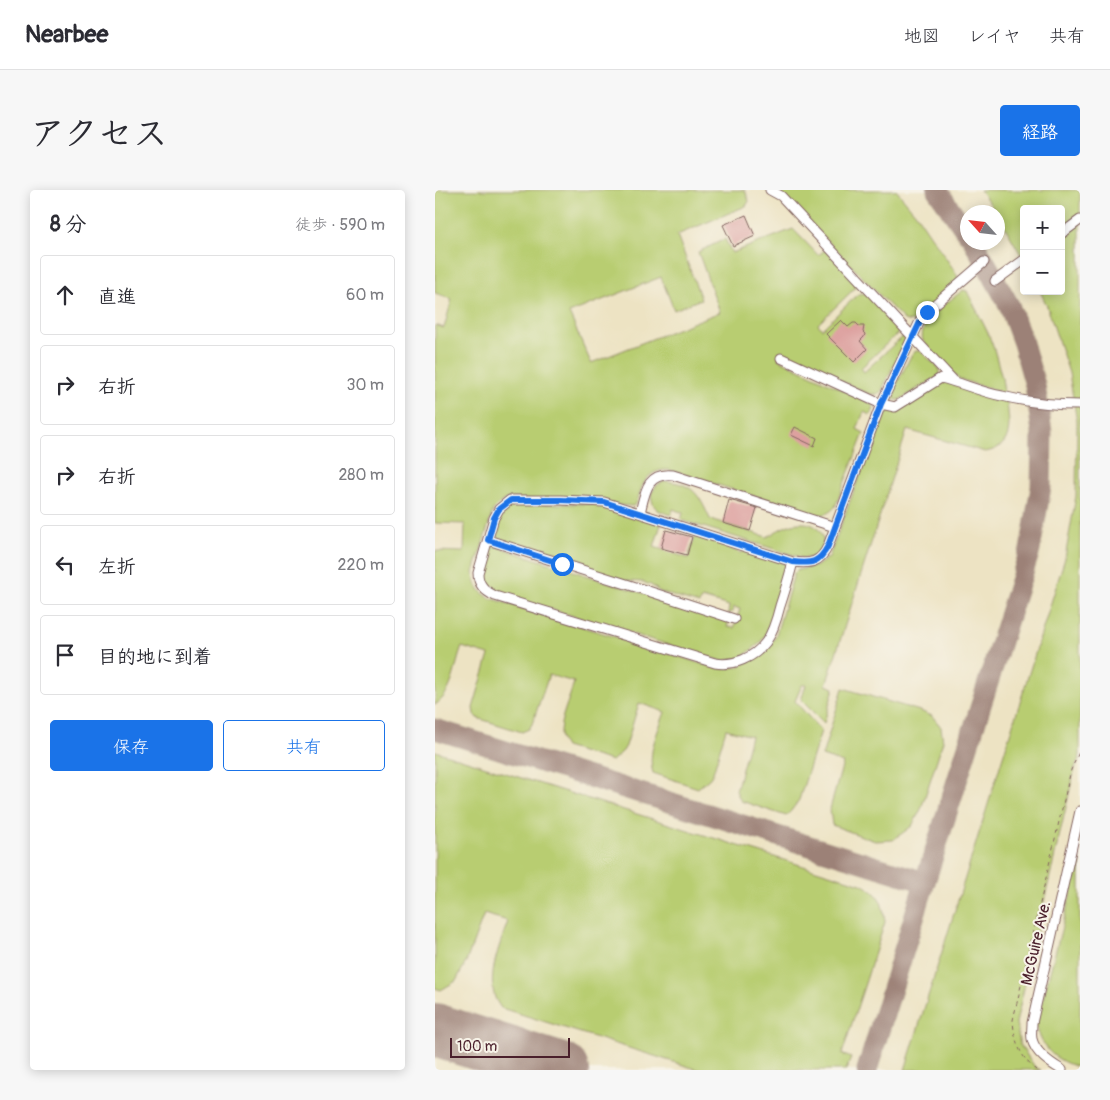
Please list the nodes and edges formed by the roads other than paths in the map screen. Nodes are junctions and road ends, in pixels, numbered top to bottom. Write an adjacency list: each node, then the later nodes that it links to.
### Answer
1 (770, 190): 7 (lane)
2 (1080, 220): 3 (lane)
3 (1065, 231)
4 (985, 262): 7 (lane)
5 (1020, 263): 6 (lane)
6 (995, 281)
7 (913, 337): 9 (lane); 10 (lane)
8 (781, 358): 10 (lane)
9 (954, 381): 10 (lane); 11 (lane)
10 (881, 404): 13 (lane)
11 (1080, 405)
12 (639, 513): 13 (lane); 14 (lane); 15 (lane)
13 (835, 527): 15 (lane)
14 (488, 540): 15 (lane); 16 (lane)
15 (793, 562)
16 (734, 619)
17 (1080, 810): 18 (lane, McGuire Ave.)
18 (1062, 1070)

